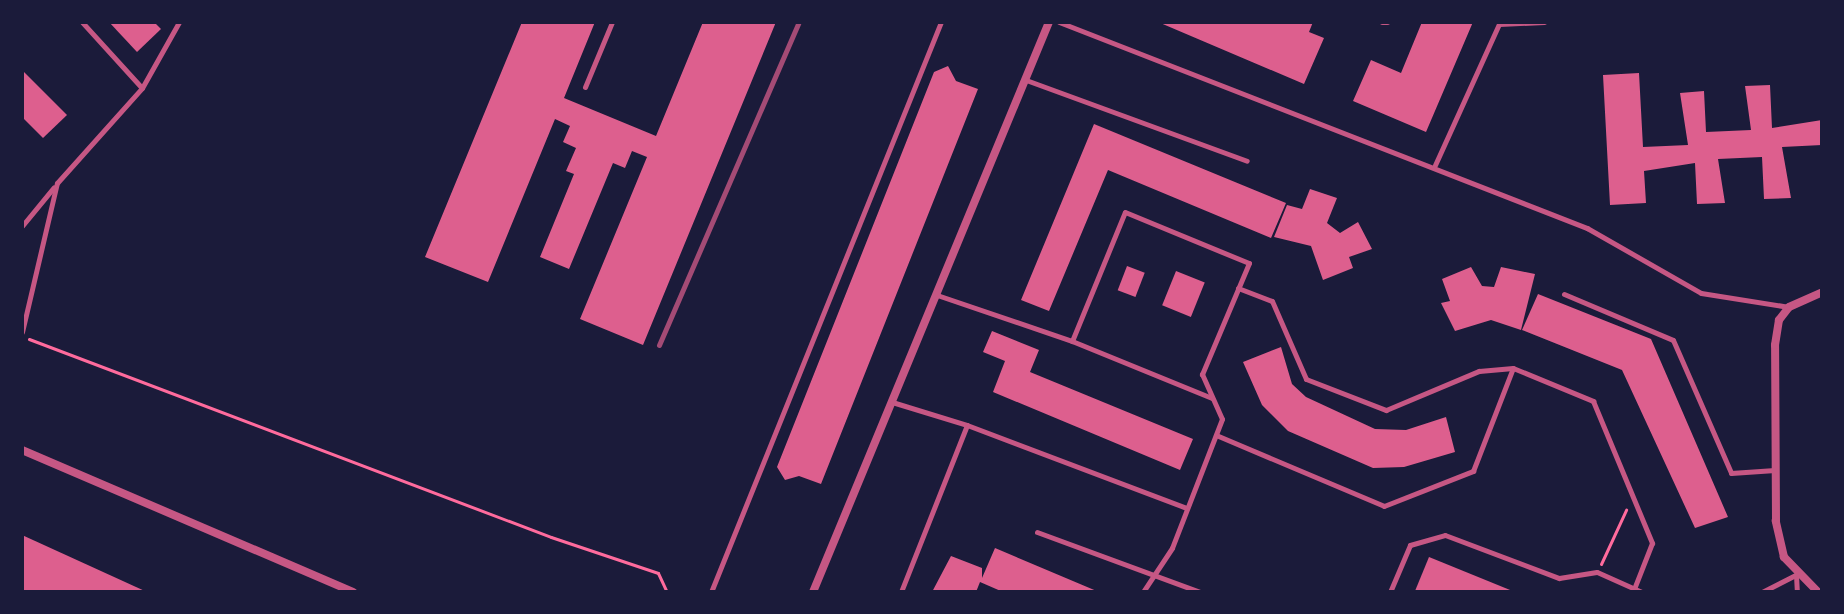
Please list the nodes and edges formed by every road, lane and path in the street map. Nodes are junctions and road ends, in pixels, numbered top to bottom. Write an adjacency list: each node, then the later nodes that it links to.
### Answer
1 (82, 22): 11 (lane)
2 (179, 22): 11 (lane)
3 (612, 22): 10 (lane)
4 (941, 22): 39 (lane)
5 (1049, 22): 9 (street)
6 (1059, 22): 13 (lane)
7 (1544, 22): 8 (lane)
8 (1499, 23): 13 (lane)
9 (1026, 80): 12 (lane); 19 (street)
10 (585, 87)
11 (142, 88): 14 (lane)
12 (1247, 161)
13 (1435, 165): 20 (lane)
14 (57, 183): 15 (lane); 21 (lane)
15 (22, 226)
16 (1238, 288): 22 (lane); 23 (lane); 24 (lane)
17 (1822, 292): 20 (street)
18 (1564, 294): 29 (lane)
19 (936, 295): 22 (lane); 25 (street)
20 (1789, 307): 29 (street)
21 (22, 334): 38 (path)
22 (1072, 341): 24 (lane)
23 (1513, 368): 27 (lane); 30 (lane)
24 (1212, 398): 27 (lane)
25 (892, 402): 26 (lane); 40 (street)
26 (967, 425): 31 (lane); 41 (lane)
27 (1216, 435): 31 (lane)
28 (22, 450): 37 (street)
29 (1775, 470): 35 (street)
30 (1636, 504): 33 (path); 36 (lane)
31 (1187, 508): 34 (lane)
32 (1037, 532): 34 (lane)
33 (1597, 572): 36 (lane); 44 (lane)
34 (1152, 575): 42 (lane); 43 (lane)
35 (1796, 575): 46 (lane); 47 (lane); 48 (street)
36 (1634, 589): 45 (lane)
37 (353, 592)
38 (667, 592)
39 (711, 592)
40 (813, 592)
41 (901, 592)
42 (1143, 592)
43 (1200, 592)
44 (1390, 592)
45 (1642, 592)
46 (1762, 592)
47 (1797, 592)
48 (1818, 592)

